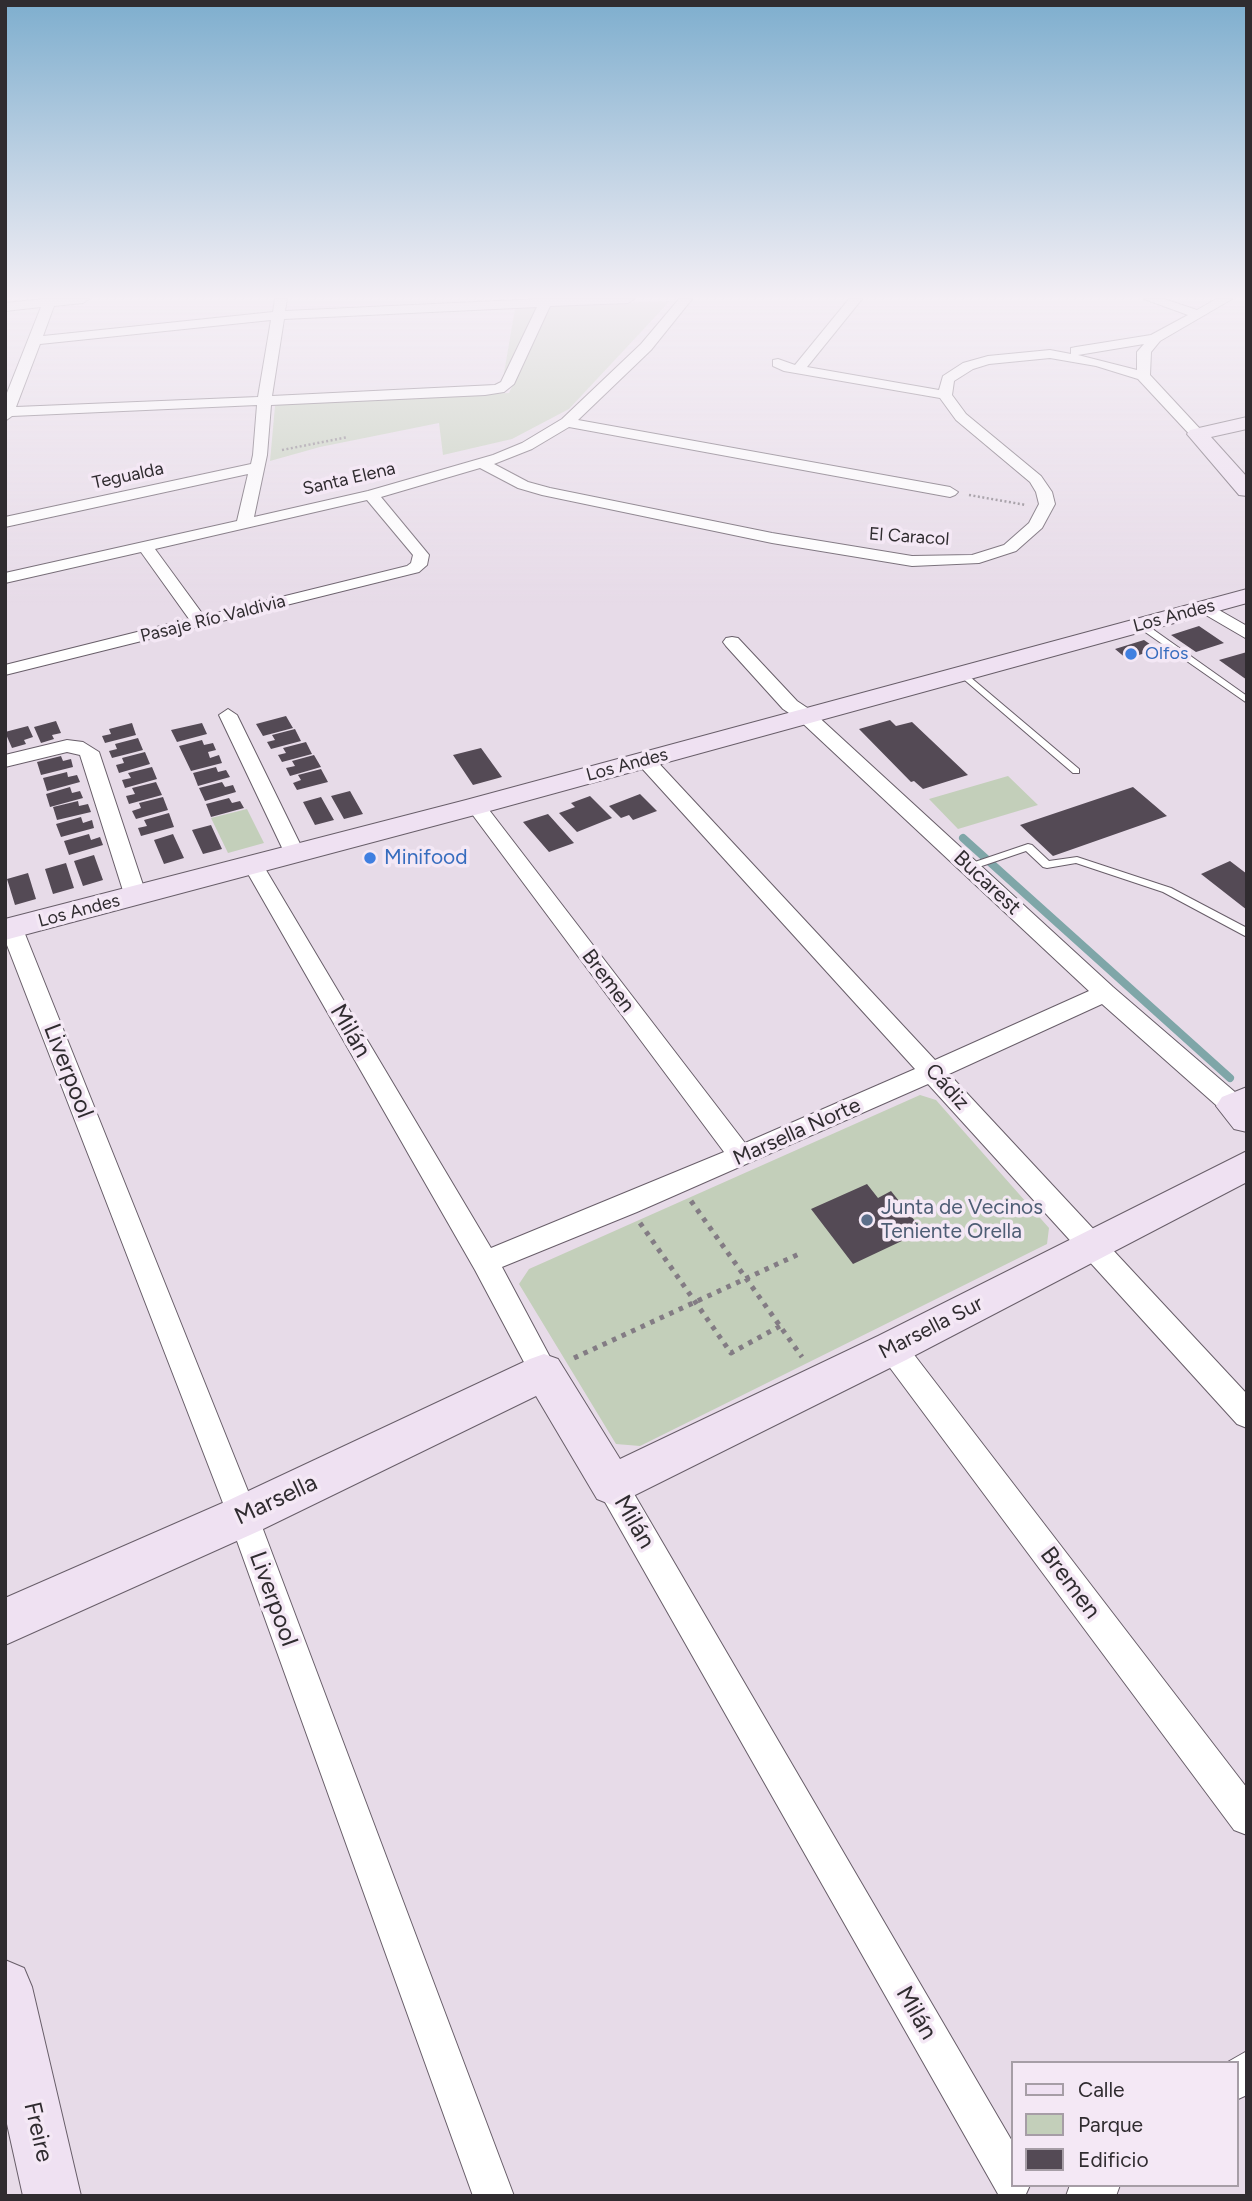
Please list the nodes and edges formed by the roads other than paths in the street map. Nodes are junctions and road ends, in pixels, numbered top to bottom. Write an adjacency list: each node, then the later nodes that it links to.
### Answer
1 (232, 402): 6 (street)
2 (264, 402): 10 (street)
3 (588, 402): 7 (street, Santa Elena)
4 (950, 402): 11 (street, El Caracol)
5 (1167, 402): 9 (street)
6 (6, 414)
7 (567, 422): 11 (street, Santa Elena); 13 (street)
8 (1247, 422): 9 (street)
9 (1197, 434): 12 (street)
10 (259, 461): 15 (street, Tegualda); 16 (street)
11 (482, 464): 14 (street, Santa Elena)
12 (1247, 490)
13 (950, 492)
14 (371, 495): 16 (street, Santa Elena); 21 (street, Pasaje Río Valdivia)
15 (5, 522)
16 (245, 522): 17 (street, Santa Elena)
17 (145, 546): 18 (street, Santa Elena); 21 (street)
18 (5, 578)
19 (1247, 596): 20 (street, Los Andes)
20 (1205, 607): 22 (street, Los Andes); 23 (street)
21 (200, 622): 25 (street, Pasaje Río Valdivia)
22 (1141, 625): 26 (street, Los Andes); 27 (lane)
23 (1247, 634)
24 (732, 642): 29 (street, Bucarest)
25 (5, 670)
26 (963, 674): 29 (street, Los Andes); 32 (lane)
27 (1247, 700)
28 (228, 715): 34 (street)
29 (805, 715): 30 (street, Los Andes); 36 (street, Bucarest)
30 (645, 760): 33 (street, Los Andes); 41 (street, Cádiz)
31 (5, 761): 37 (street)
32 (1076, 771)
33 (476, 806): 34 (street, Los Andes); 43 (street, Bremen)
34 (295, 854): 35 (street, Los Andes)
35 (254, 865): 37 (street, Los Andes); 46 (street, Milán)
36 (970, 867): 39 (lane); 40 (street, Bucarest)
37 (136, 897): 38 (street, Los Andes)
38 (9, 930): 51 (street, Liverpool)
39 (1247, 933)
40 (1105, 993): 41 (street, Marsella Norte); 42 (street, Bucarest)
41 (934, 1071): 43 (street, Marsella Norte); 45 (street, Cádiz)
42 (1242, 1108)
43 (741, 1156): 46 (street, Marsella Norte)
44 (1247, 1164): 45 (street, Marsella Sur)
45 (1091, 1245): 47 (street, Marsella Sur); 49 (street, Cádiz)
46 (485, 1262): 48 (street, Milán)
47 (892, 1348): 50 (street, Marsella Sur); 53 (street, Bremen)
48 (544, 1372): 50 (street, Milán); 51 (street, Marsella)
49 (1247, 1415)
50 (612, 1485): 55 (street, Milán)
51 (243, 1516): 52 (street, Marsella); 57 (street, Liverpool)
52 (5, 1622)
53 (1247, 1817)
54 (5, 1987): 56 (street, Freire)
55 (1010, 2177)
56 (52, 2196)
57 (494, 2196)

